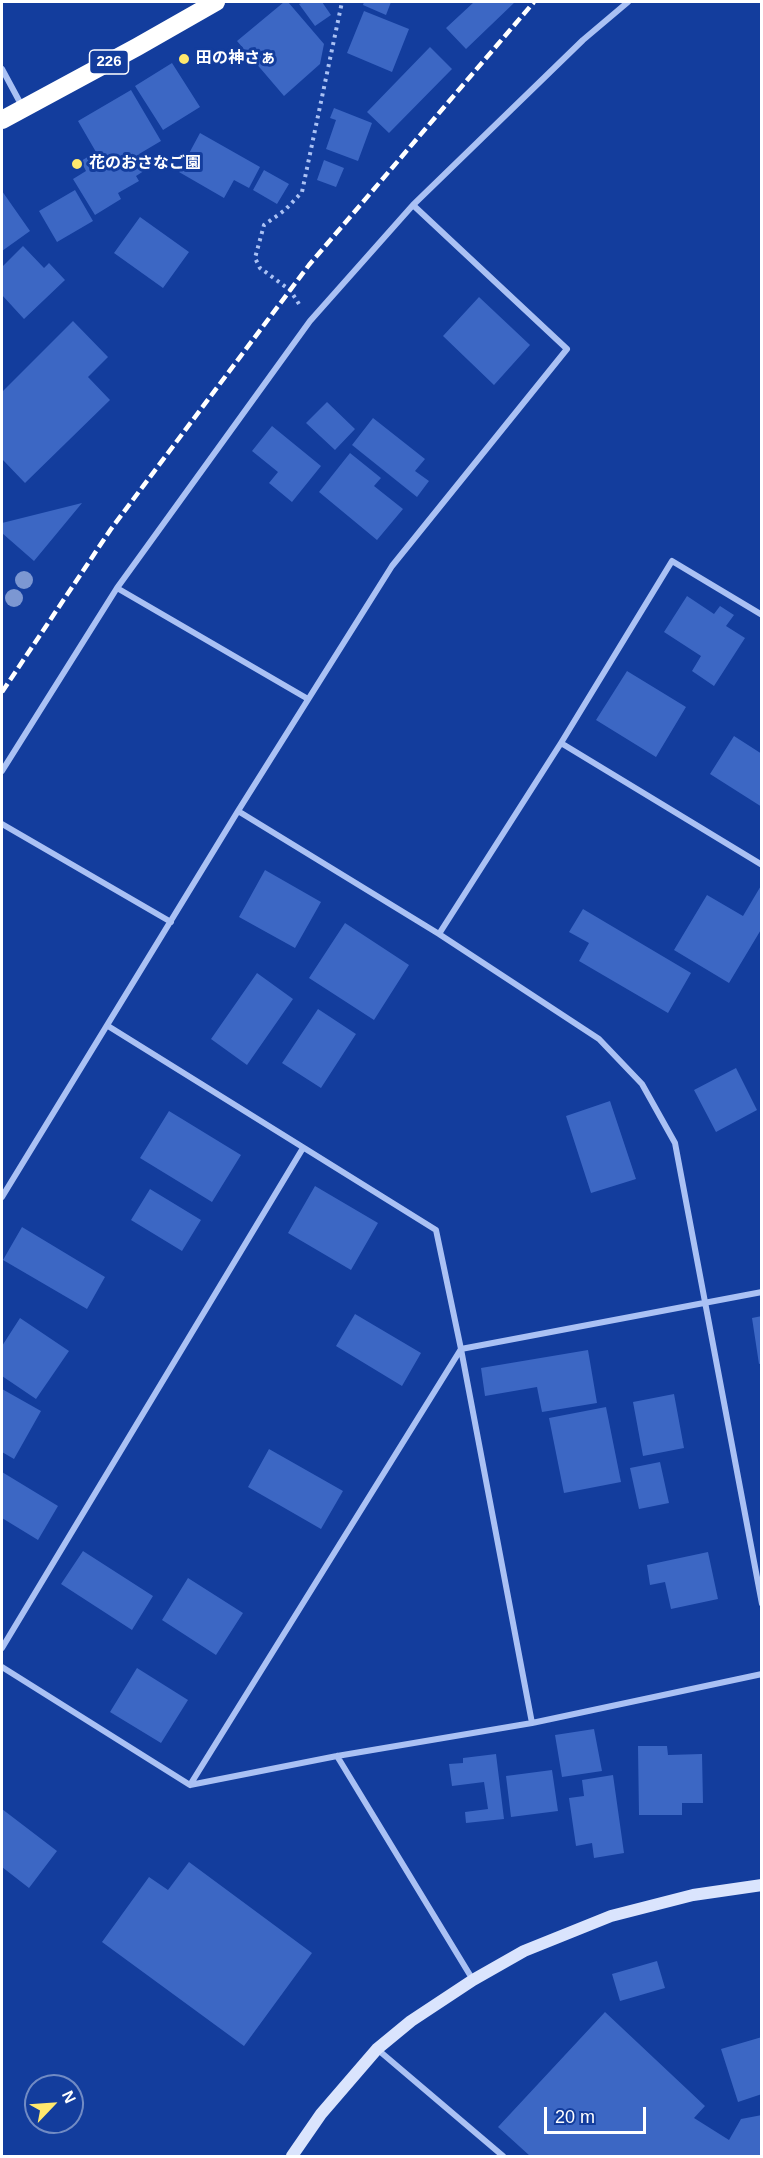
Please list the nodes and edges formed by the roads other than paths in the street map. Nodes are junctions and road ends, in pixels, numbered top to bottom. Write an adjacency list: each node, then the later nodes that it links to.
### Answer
1 (216, 2): 4 (highway, 226)
2 (628, 2): 6 (street)
3 (2, 69): 4 (street)
4 (23, 108): 5 (highway, 226)
5 (2, 120)
6 (413, 205): 7 (street); 9 (street)
7 (117, 588): 9 (street); 11 (street)
8 (762, 615): 10 (street)
9 (308, 699): 12 (street)
10 (561, 743): 14 (street); 16 (street)
11 (2, 771)
12 (238, 811): 15 (street); 16 (street)
13 (2, 824): 15 (street)
14 (762, 865)
15 (171, 922): 17 (street)
16 (439, 934): 21 (street)
17 (108, 1026): 18 (street); 19 (street)
18 (303, 1148): 22 (street); 24 (street)
19 (2, 1197)
20 (762, 1292): 21 (street)
21 (706, 1302): 22 (street); 23 (street)
22 (461, 1349): 27 (street); 29 (street)
23 (762, 1604)
24 (2, 1648)
25 (2, 1667): 29 (street)
26 (762, 1674): 27 (street)
27 (532, 1722): 28 (street)
28 (337, 1755): 29 (street); 31 (street)
29 (190, 1785)
30 (762, 1885): 31 (street)
31 (473, 1980): 32 (street)
32 (377, 2049): 33 (street); 34 (street)
33 (292, 2157)
34 (503, 2157)

